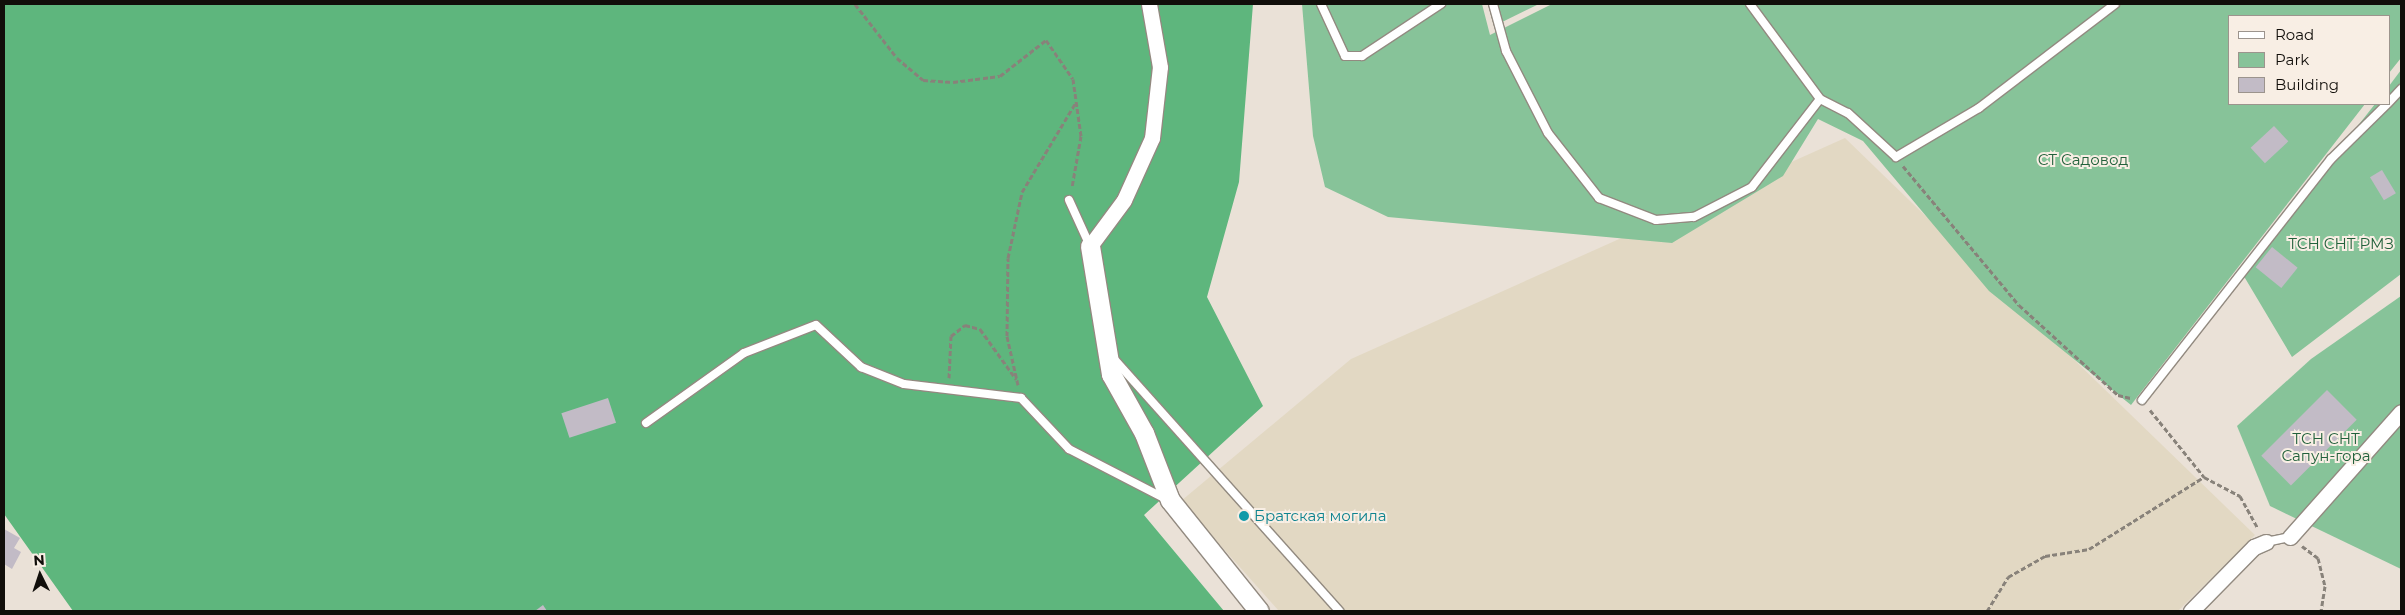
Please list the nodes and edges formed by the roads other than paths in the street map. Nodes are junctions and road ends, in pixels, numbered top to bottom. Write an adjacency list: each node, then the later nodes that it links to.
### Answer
1 (1149, 4): 12 (street)
2 (1322, 4): 3 (lane)
3 (1441, 4)
4 (1493, 4): 8 (lane)
5 (1750, 4): 8 (lane)
6 (2115, 4): 8 (lane)
7 (2401, 89): 9 (lane)
8 (1820, 99)
9 (2390, 101)
10 (2386, 105): 14 (lane)
11 (1068, 200): 12 (lane)
12 (1090, 246): 13 (street)
13 (1104, 348): 17 (street); 21 (lane)
14 (2142, 400)
15 (2401, 412): 18 (street)
16 (646, 424): 17 (lane)
17 (1170, 500): 20 (street)
18 (2290, 537): 19 (lane)
19 (2266, 542): 22 (street)
20 (1259, 611)
21 (1340, 611)
22 (2191, 611)

